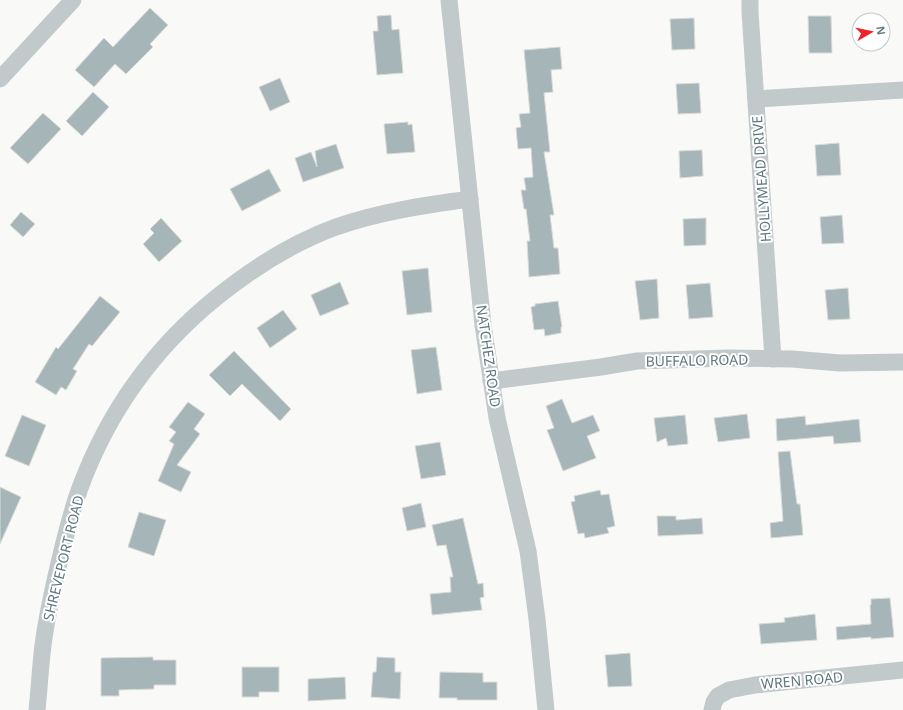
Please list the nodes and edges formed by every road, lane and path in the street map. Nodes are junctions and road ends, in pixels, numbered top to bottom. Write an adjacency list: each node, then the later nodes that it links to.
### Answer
1 (73, 0): 4 (street)
2 (449, 0): 7 (street, NATCHEZ ROAD)
3 (750, 0): 6 (street, HOLLYMEAD DRIVE)
4 (0, 79)
5 (903, 90): 6 (street)
6 (756, 99): 8 (street, HOLLYMEAD DRIVE)
7 (470, 199): 10 (street, NATCHEZ ROAD); 12 (street, SHREVEPORT ROAD)
8 (773, 359): 9 (street, BUFFALO ROAD); 10 (street, BUFFALO ROAD)
9 (903, 362)
10 (491, 381): 13 (street, NATCHEZ ROAD)
11 (903, 670): 14 (street, WREN ROAD)
12 (37, 710)
13 (546, 710)
14 (712, 710)

